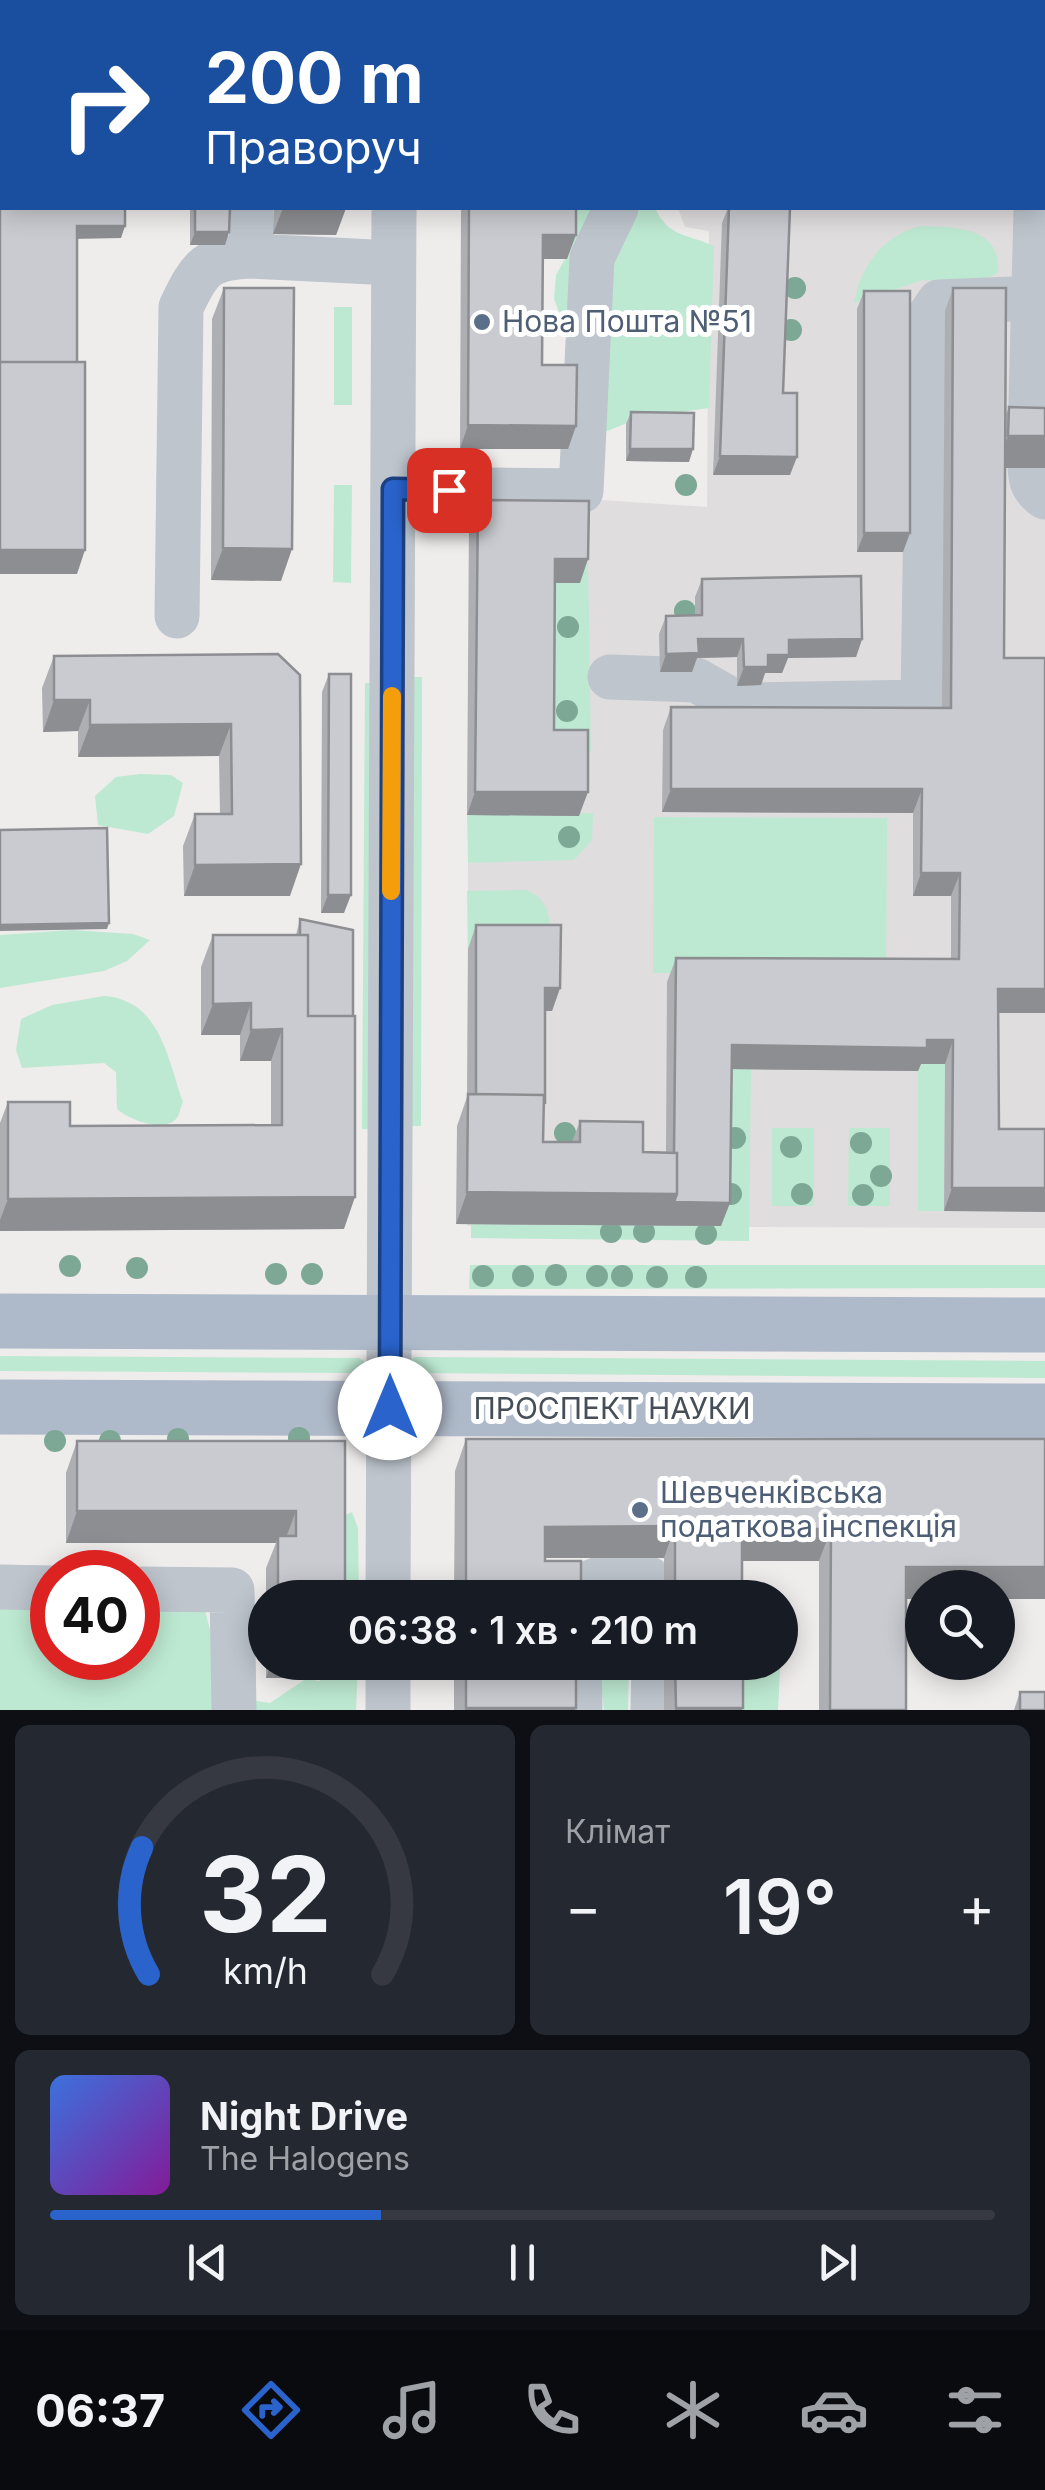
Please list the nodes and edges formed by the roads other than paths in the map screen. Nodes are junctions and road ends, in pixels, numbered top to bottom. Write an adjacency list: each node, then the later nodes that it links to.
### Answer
1 (252, 210): 5 (street)
2 (394, 210): 6 (street)
3 (615, 210): 9 (street)
4 (1036, 211): 7 (street)
5 (252, 256): 6 (street); 10 (street)
6 (393, 263): 9 (street)
7 (1034, 298): 8 (street); 11 (street)
8 (1035, 466)
9 (393, 489): 13 (street)
10 (177, 616)
11 (610, 677)
12 (0, 1322): 13 (main road)
13 (390, 1323): 14 (main road); 16 (street)
14 (1045, 1325)
15 (0, 1407): 16 (main road, ПРОСПЕКТ НАУКИ)
16 (390, 1408): 17 (main road, ПРОСПЕКТ НАУКИ); 18 (street)
17 (1045, 1412)
18 (388, 1580)
19 (596, 1580): 20 (street)
20 (648, 1580)
21 (0, 1588): 22 (street)
22 (30, 1588)
23 (160, 1589): 27 (street)
24 (388, 1680): 28 (street)
25 (579, 1680): 29 (street)
26 (654, 1680): 30 (street)
27 (234, 1710)
28 (388, 1710)
29 (580, 1710)
30 (653, 1710)

